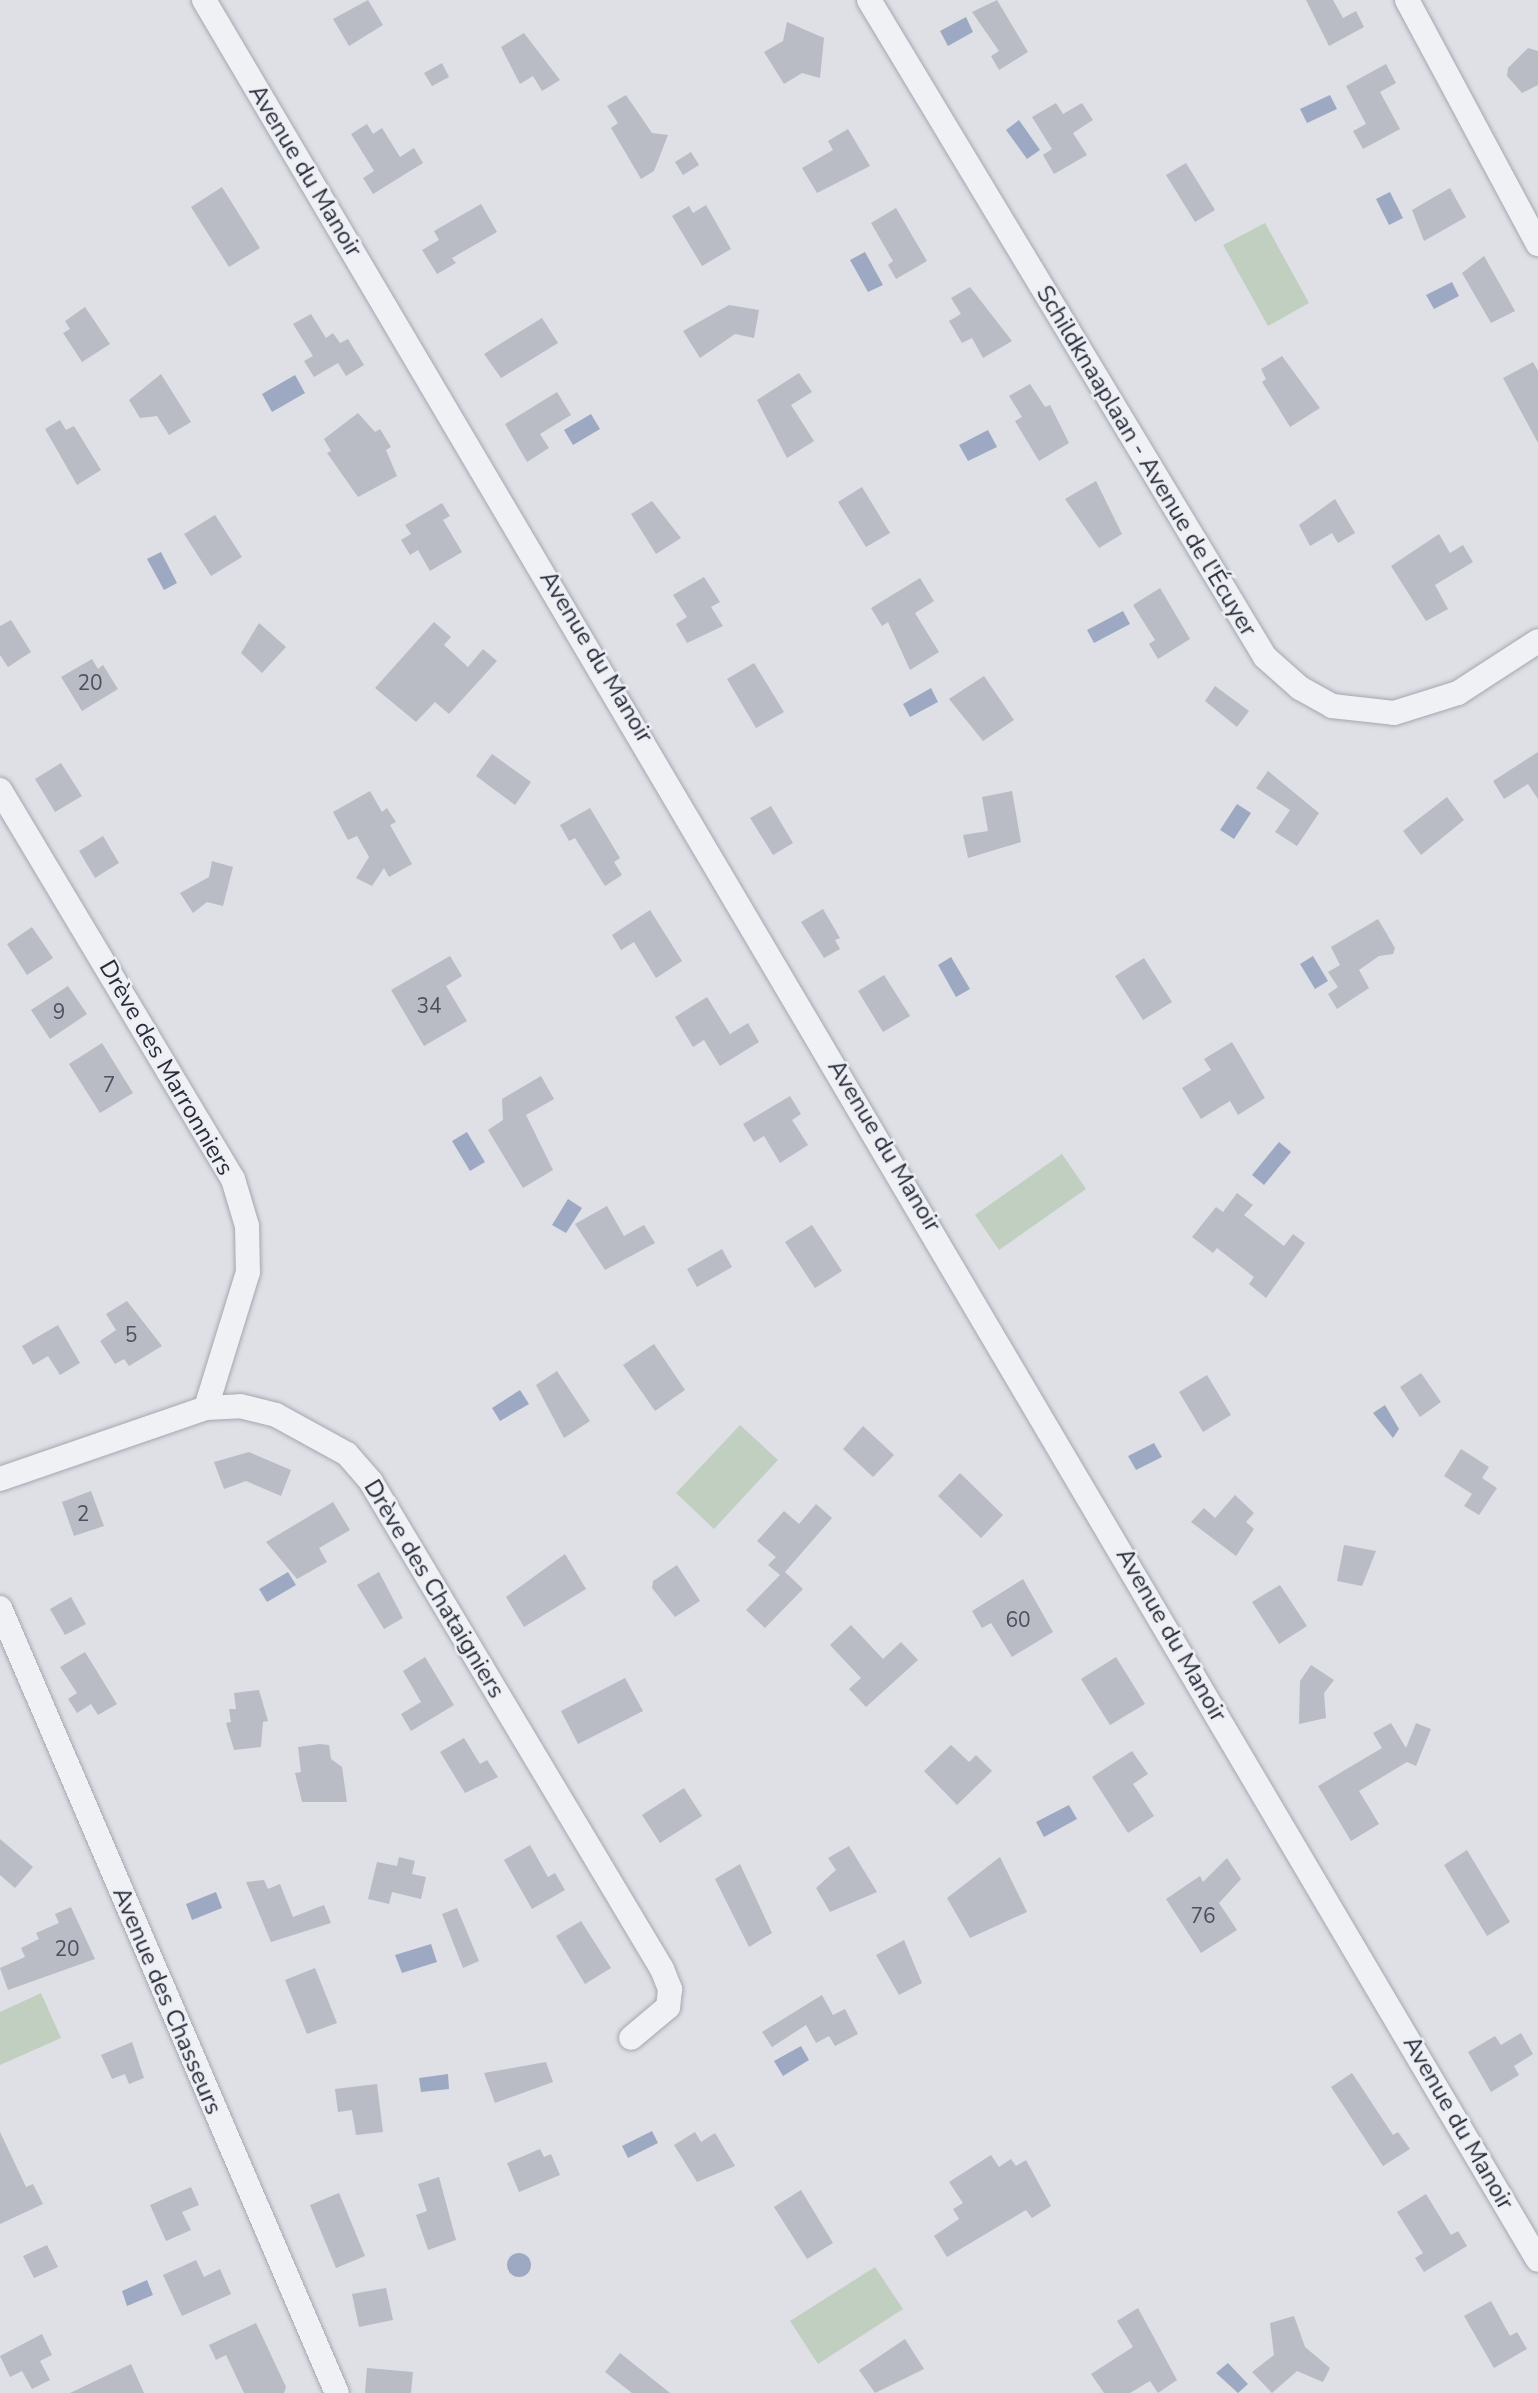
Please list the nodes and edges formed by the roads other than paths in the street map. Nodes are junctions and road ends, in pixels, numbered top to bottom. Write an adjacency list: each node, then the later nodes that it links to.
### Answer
1 (204, 0): 11 (street, Avenue du Manoir)
2 (869, 0): 5 (street, Schildknaaplaan - Avenue de l'Écuyer)
3 (1407, 0): 4 (street)
4 (1538, 244)
5 (1538, 640)
6 (0, 790): 7 (street, Drève des Marronniers)
7 (206, 1408): 8 (street, Drève des Chataigniers); 10 (street, Drève des Chataigniers)
8 (0, 1479)
9 (0, 1608): 12 (street, Avenue des Chasseurs)
10 (631, 2038)
11 (1538, 2260)
12 (337, 2393)

